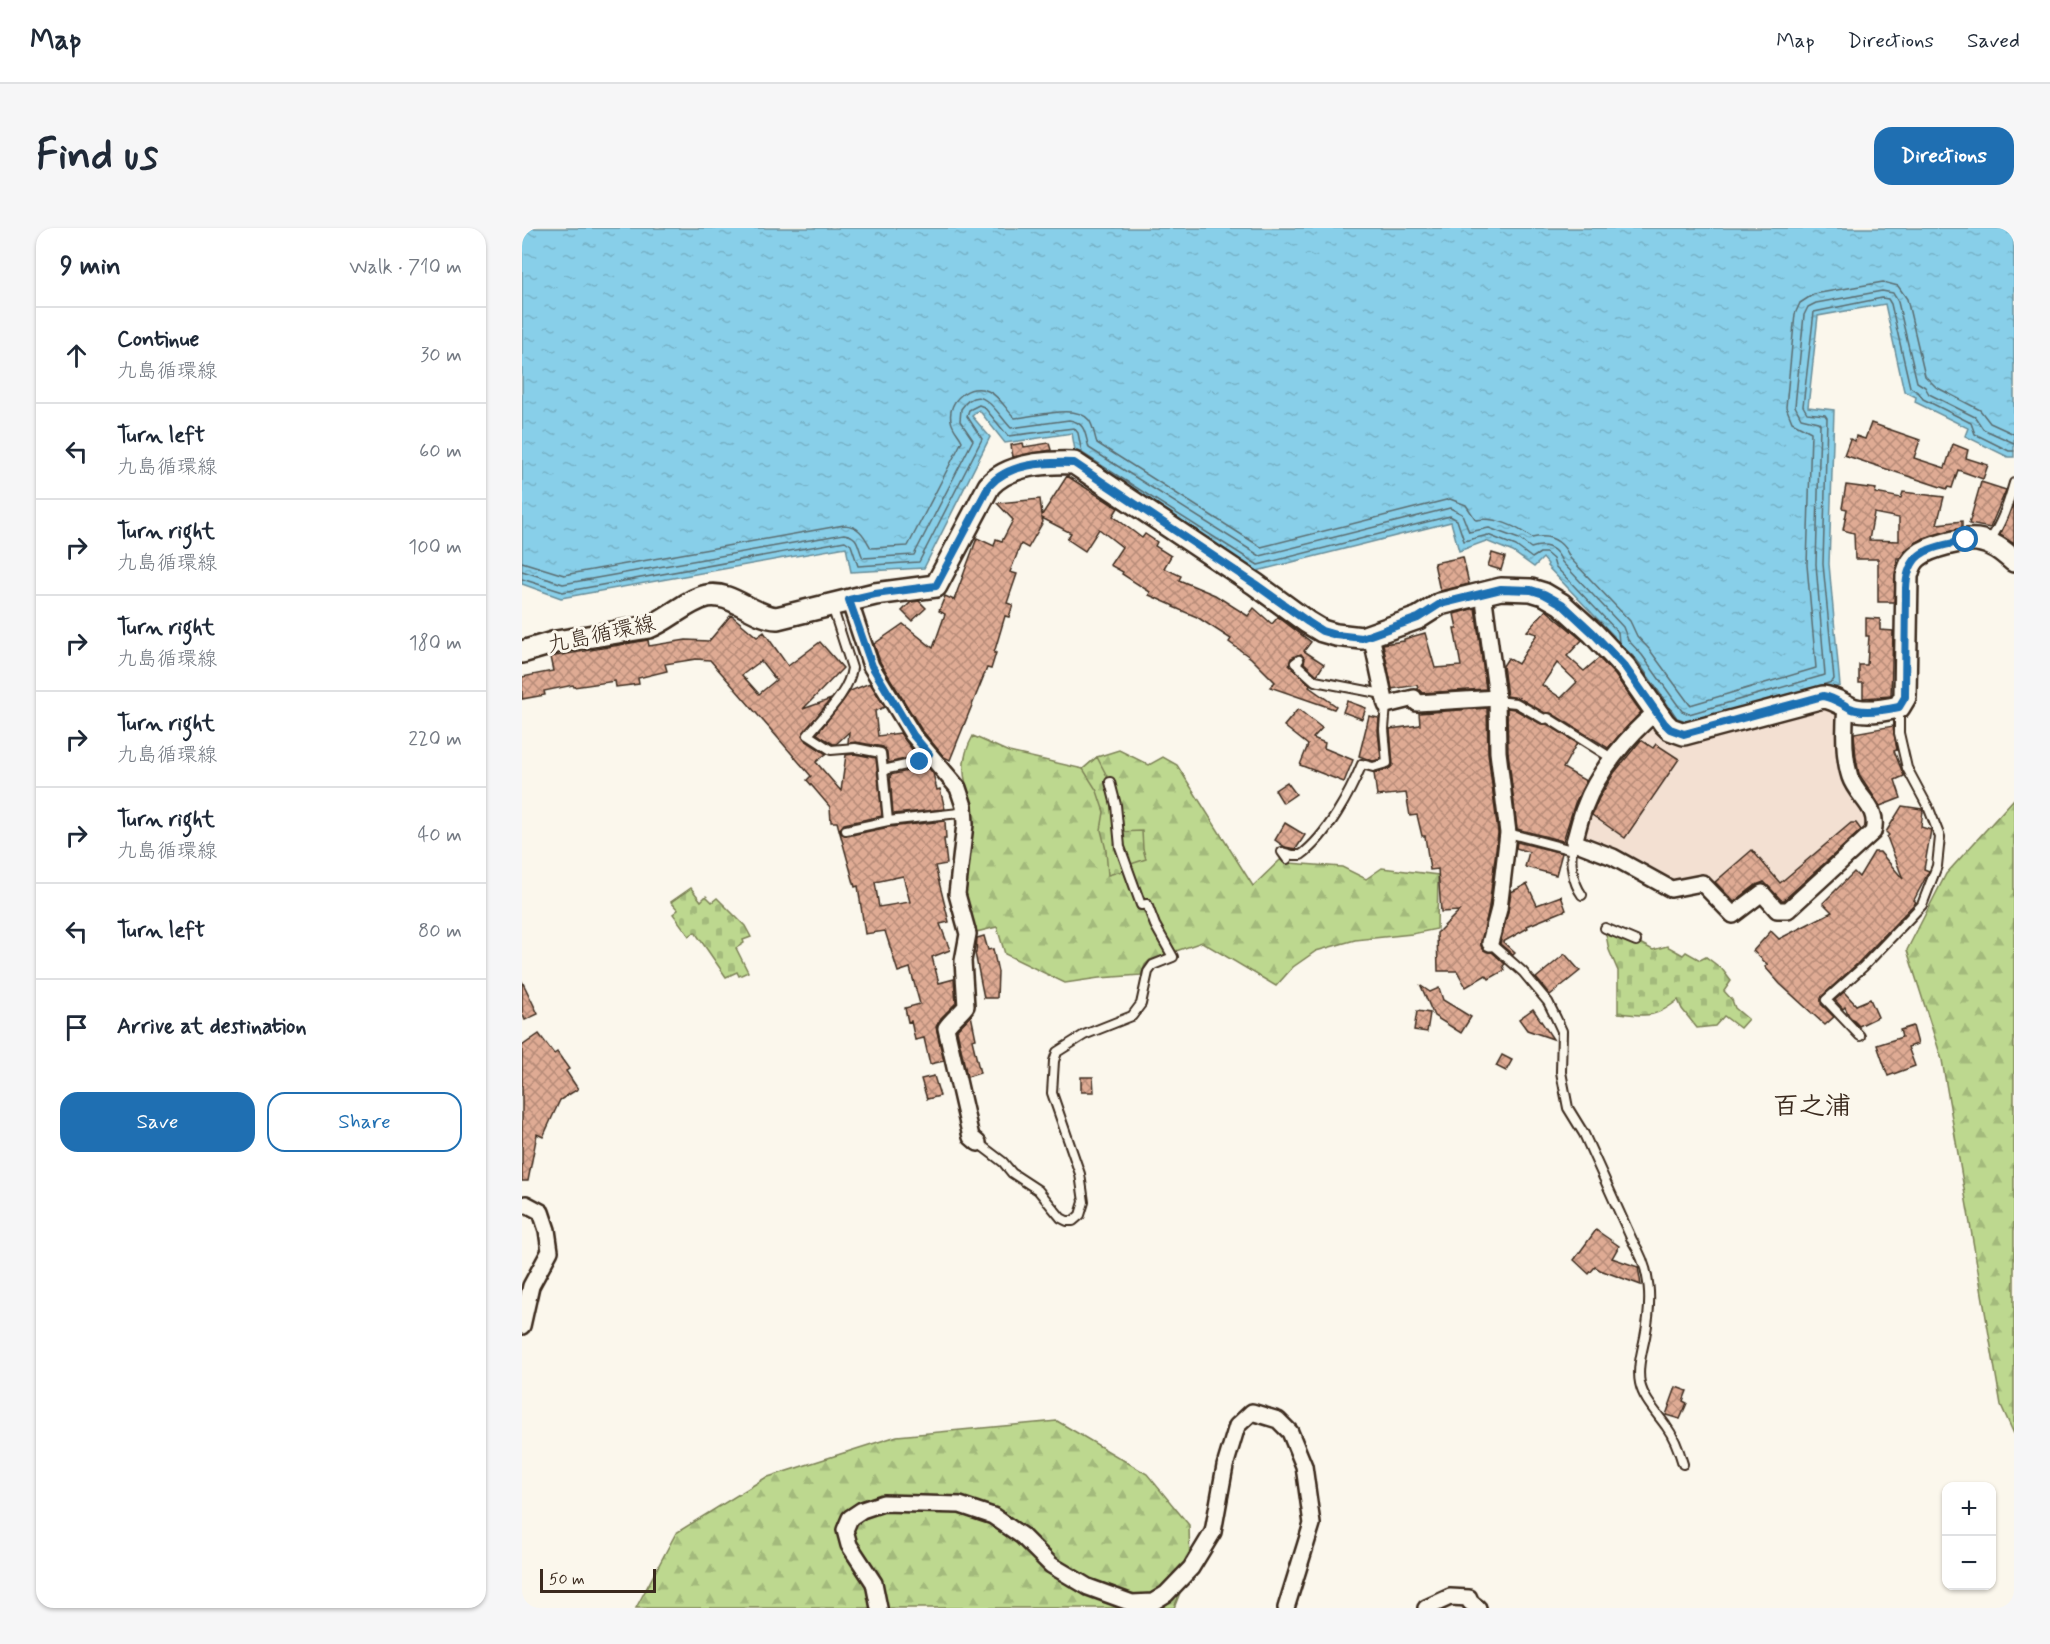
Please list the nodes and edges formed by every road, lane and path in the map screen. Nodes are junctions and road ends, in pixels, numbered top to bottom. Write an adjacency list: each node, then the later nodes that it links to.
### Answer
1 (2014, 483): 2 (lane)
2 (1989, 544): 3 (main road); 12 (main road)
3 (2014, 561)
4 (1484, 592): 6 (main road, 九島循環線); 10 (street); 13 (main road, 九島循環線)
5 (840, 602): 6 (main road, 九島循環線); 7 (main road, 九島循環線); 14 (street); 16 (lane)
6 (1371, 635): 9 (street)
7 (522, 652)
8 (1299, 660): 9 (lane)
9 (1384, 699): 10 (street); 23 (lane)
10 (1497, 700): 15 (lane); 21 (street)
11 (1846, 705): 12 (main road, 九島循環線); 13 (main road, 九島循環線); 22 (street)
12 (1899, 707): 28 (lane)
13 (1656, 712): 15 (street)
14 (929, 754): 16 (lane); 29 (street)
15 (1613, 759): 22 (street)
16 (883, 770): 19 (lane)
17 (1110, 782): 29 (lane)
18 (959, 813): 19 (lane)
19 (888, 821): 20 (lane)
20 (846, 830)
21 (1508, 833): 22 (lane); 27 (street)
22 (1573, 846): 24 (lane)
23 (1287, 859)
24 (1582, 895)
25 (1605, 928): 26 (lane)
26 (1636, 941)
27 (1490, 943): 32 (lane)
28 (1860, 1036)
29 (978, 1143)
30 (522, 1206): 31 (street)
31 (522, 1326)
32 (1683, 1464)
33 (879, 1608): 34 (street)
34 (1286, 1608)
35 (1426, 1608): 36 (street)
36 (1479, 1608)

